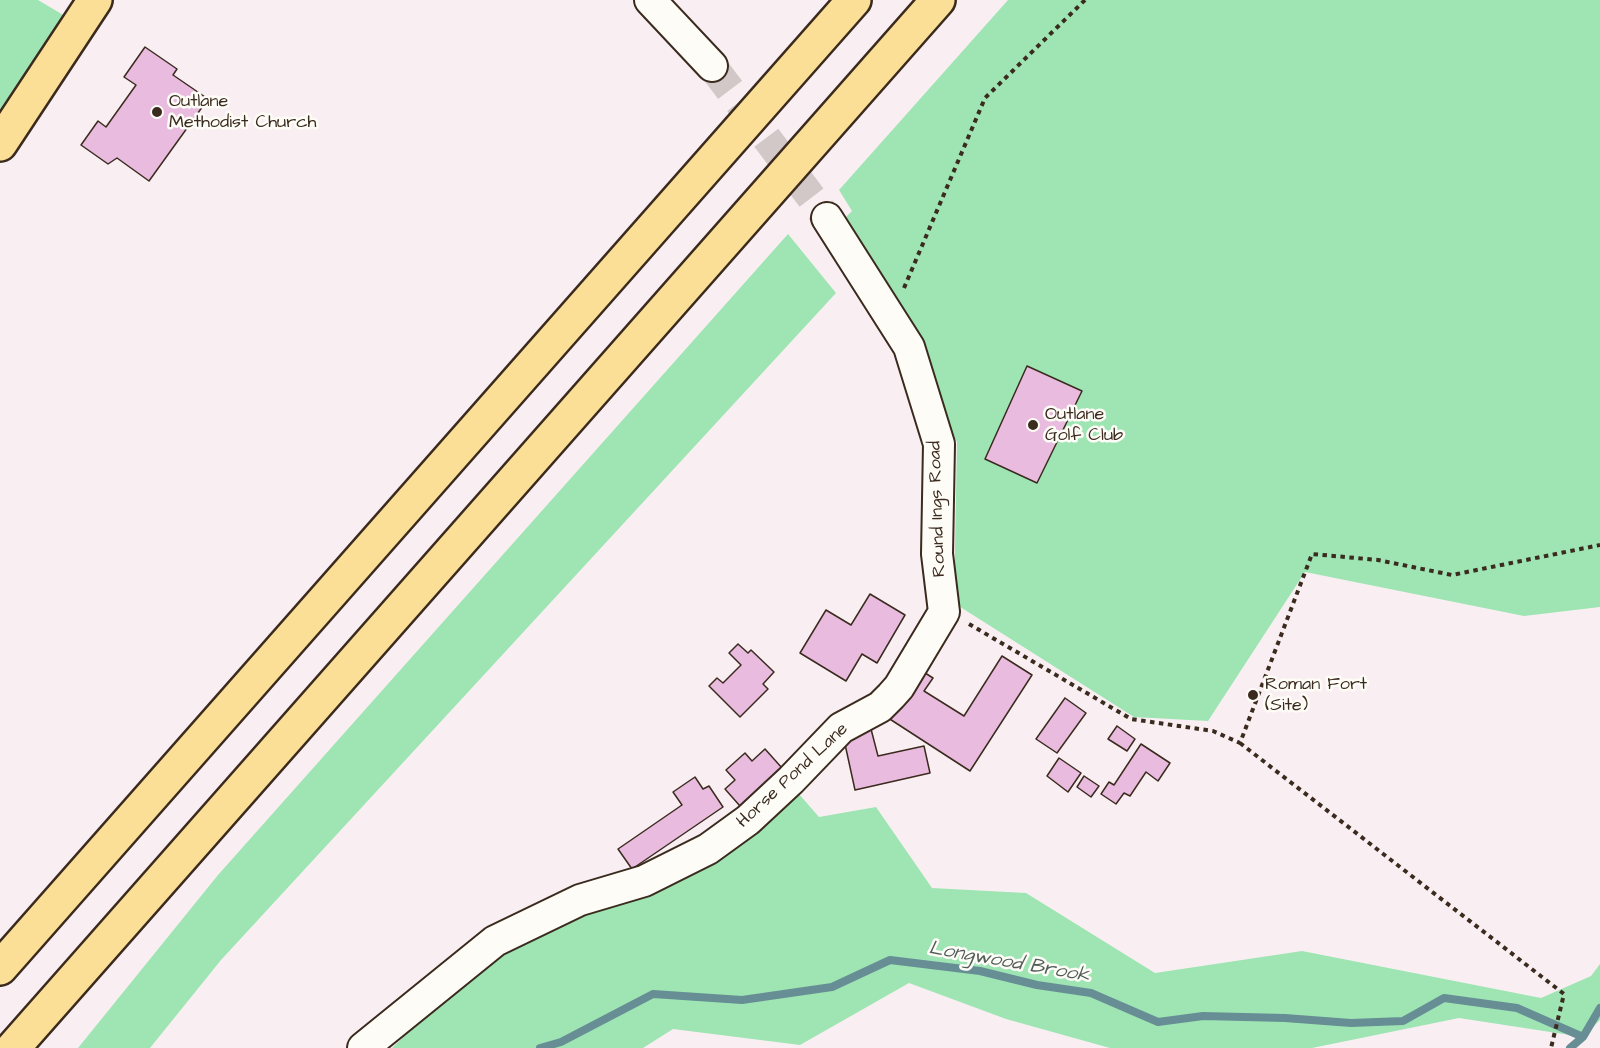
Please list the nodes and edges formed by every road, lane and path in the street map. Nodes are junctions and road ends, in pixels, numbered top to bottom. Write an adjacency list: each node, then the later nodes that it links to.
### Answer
1 (95, 0): 7 (main road)
2 (650, 0): 6 (street)
3 (854, 0): 13 (main road)
4 (938, 0): 14 (main road)
5 (1085, 0): 9 (path)
6 (712, 66)
7 (0, 144)
8 (827, 218): 9 (street, Round Ings Road)
9 (891, 319): 11 (street, Round Ings Road)
10 (1600, 545): 12 (path)
11 (944, 612): 12 (path); 15 (street, Horse Pond Lane)
12 (1240, 742): 16 (path)
13 (0, 968)
14 (13, 1048)
15 (363, 1048)
16 (1551, 1048)

